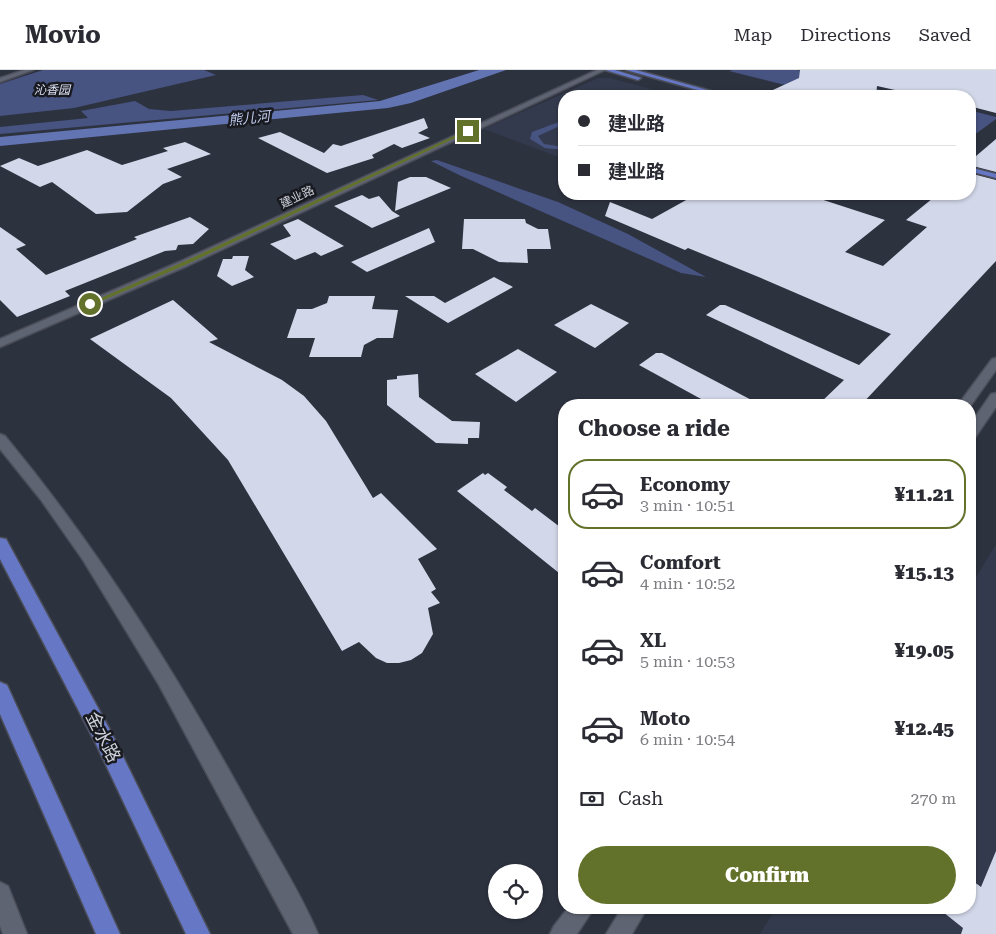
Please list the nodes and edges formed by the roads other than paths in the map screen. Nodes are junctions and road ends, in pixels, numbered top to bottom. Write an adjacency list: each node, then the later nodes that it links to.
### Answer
1 (30, 70): 5 (street)
2 (602, 70): 7 (street, 建业路)
3 (608, 70): 8 (main road)
4 (629, 70): 9 (main road)
5 (0, 80)
6 (558, 90): 14 (street, 建业路)
7 (559, 90)
8 (682, 90)
9 (704, 90)
10 (976, 163): 11 (main road)
11 (996, 169)
12 (976, 171): 13 (main road)
13 (996, 176)
14 (0, 343)
15 (996, 362): 17 (street)
16 (996, 397): 18 (street)
17 (968, 399)
18 (976, 426)
19 (0, 439): 28 (street)
20 (0, 544): 27 (main road, 金水路)
21 (0, 691): 26 (main road)
22 (0, 894): 25 (street)
23 (577, 914): 29 (street)
24 (631, 914): 30 (street)
25 (15, 934)
26 (108, 934)
27 (198, 934)
28 (306, 934)
29 (562, 934)
30 (618, 934)

